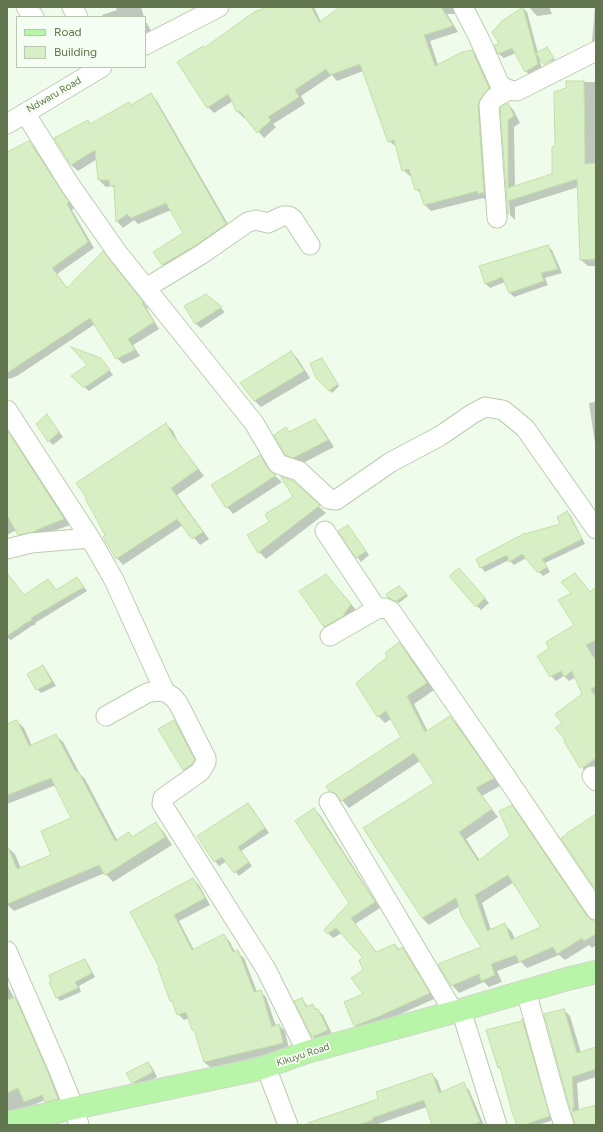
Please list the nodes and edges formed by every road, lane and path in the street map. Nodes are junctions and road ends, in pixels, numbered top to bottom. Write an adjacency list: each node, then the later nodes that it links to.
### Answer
1 (26, 7): 5 (street)
2 (72, 7): 6 (street)
3 (219, 7): 7 (street)
4 (464, 7): 11 (street)
5 (33, 16)
6 (77, 16)
7 (146, 44)
8 (596, 51): 11 (street)
9 (98, 68): 10 (street, Ndwaru Road)
10 (80, 72): 12 (street, Ndwaru Road)
11 (509, 90): 14 (street)
12 (25, 113): 13 (street, Ndwaru Road); 16 (street)
13 (7, 124)
14 (497, 218)
15 (310, 245): 16 (street)
16 (146, 288): 18 (street)
17 (7, 410): 20 (street)
18 (596, 529)
19 (325, 531): 22 (street)
20 (90, 538): 21 (street); 24 (street)
21 (7, 549)
22 (376, 609): 23 (street); 27 (street)
23 (330, 636)
24 (166, 692): 25 (street); 32 (street)
25 (106, 716)
26 (329, 802): 31 (street)
27 (596, 910)
28 (7, 951): 34 (street)
29 (596, 972): 30 (main road, Kikuyu Road)
30 (526, 991): 31 (main road, Kikuyu Road); 38 (street)
31 (457, 1011): 32 (main road, Kikuyu Road); 37 (street)
32 (307, 1052): 33 (main road, Kikuyu Road)
33 (266, 1067): 34 (main road, Kikuyu Road); 36 (street)
34 (76, 1116): 35 (main road, Kikuyu Road)
35 (7, 1123)
36 (288, 1125)
37 (497, 1125)
38 (564, 1125)

